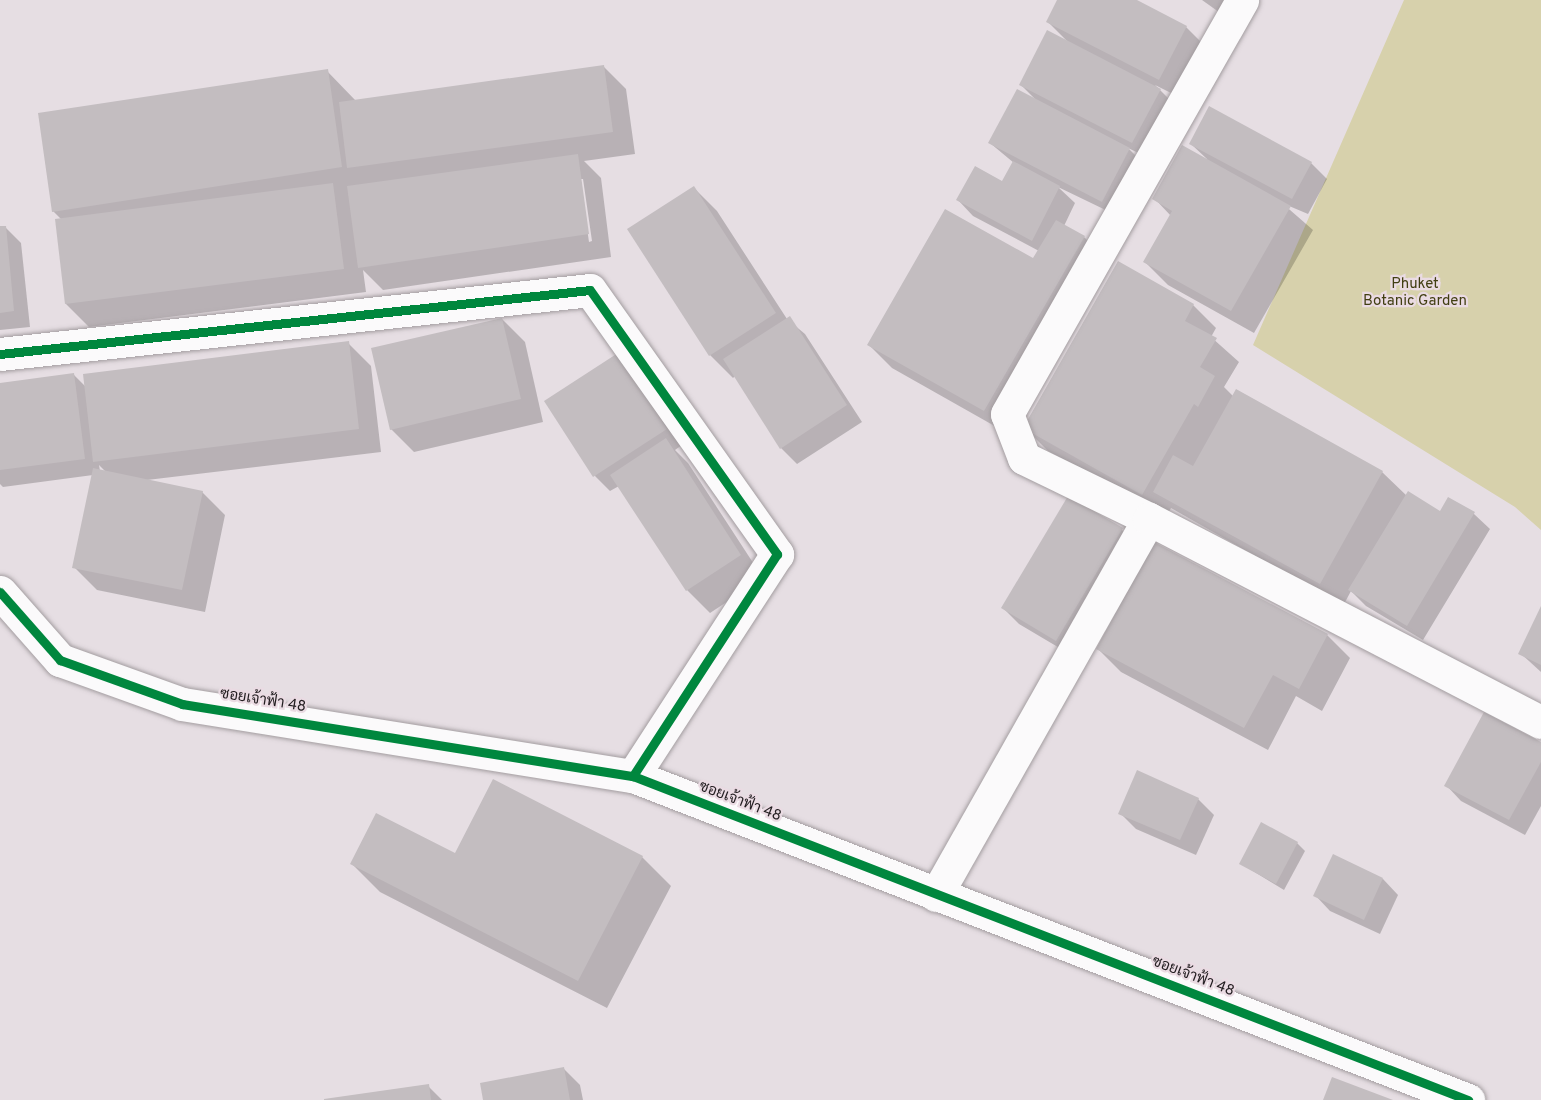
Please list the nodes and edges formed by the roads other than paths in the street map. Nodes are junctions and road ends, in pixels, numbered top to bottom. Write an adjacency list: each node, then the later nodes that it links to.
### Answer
1 (1242, 0): 3 (street)
2 (0, 354): 6 (street)
3 (1149, 519): 5 (street); 7 (street)
4 (0, 592): 6 (street, ซอยเจ้าฟ้า 48)
5 (1541, 722)
6 (633, 776): 7 (street, ซอยเจ้าฟ้า 48)
7 (936, 895): 8 (street, ซอยเจ้าฟ้า 48)
8 (1468, 1100)

